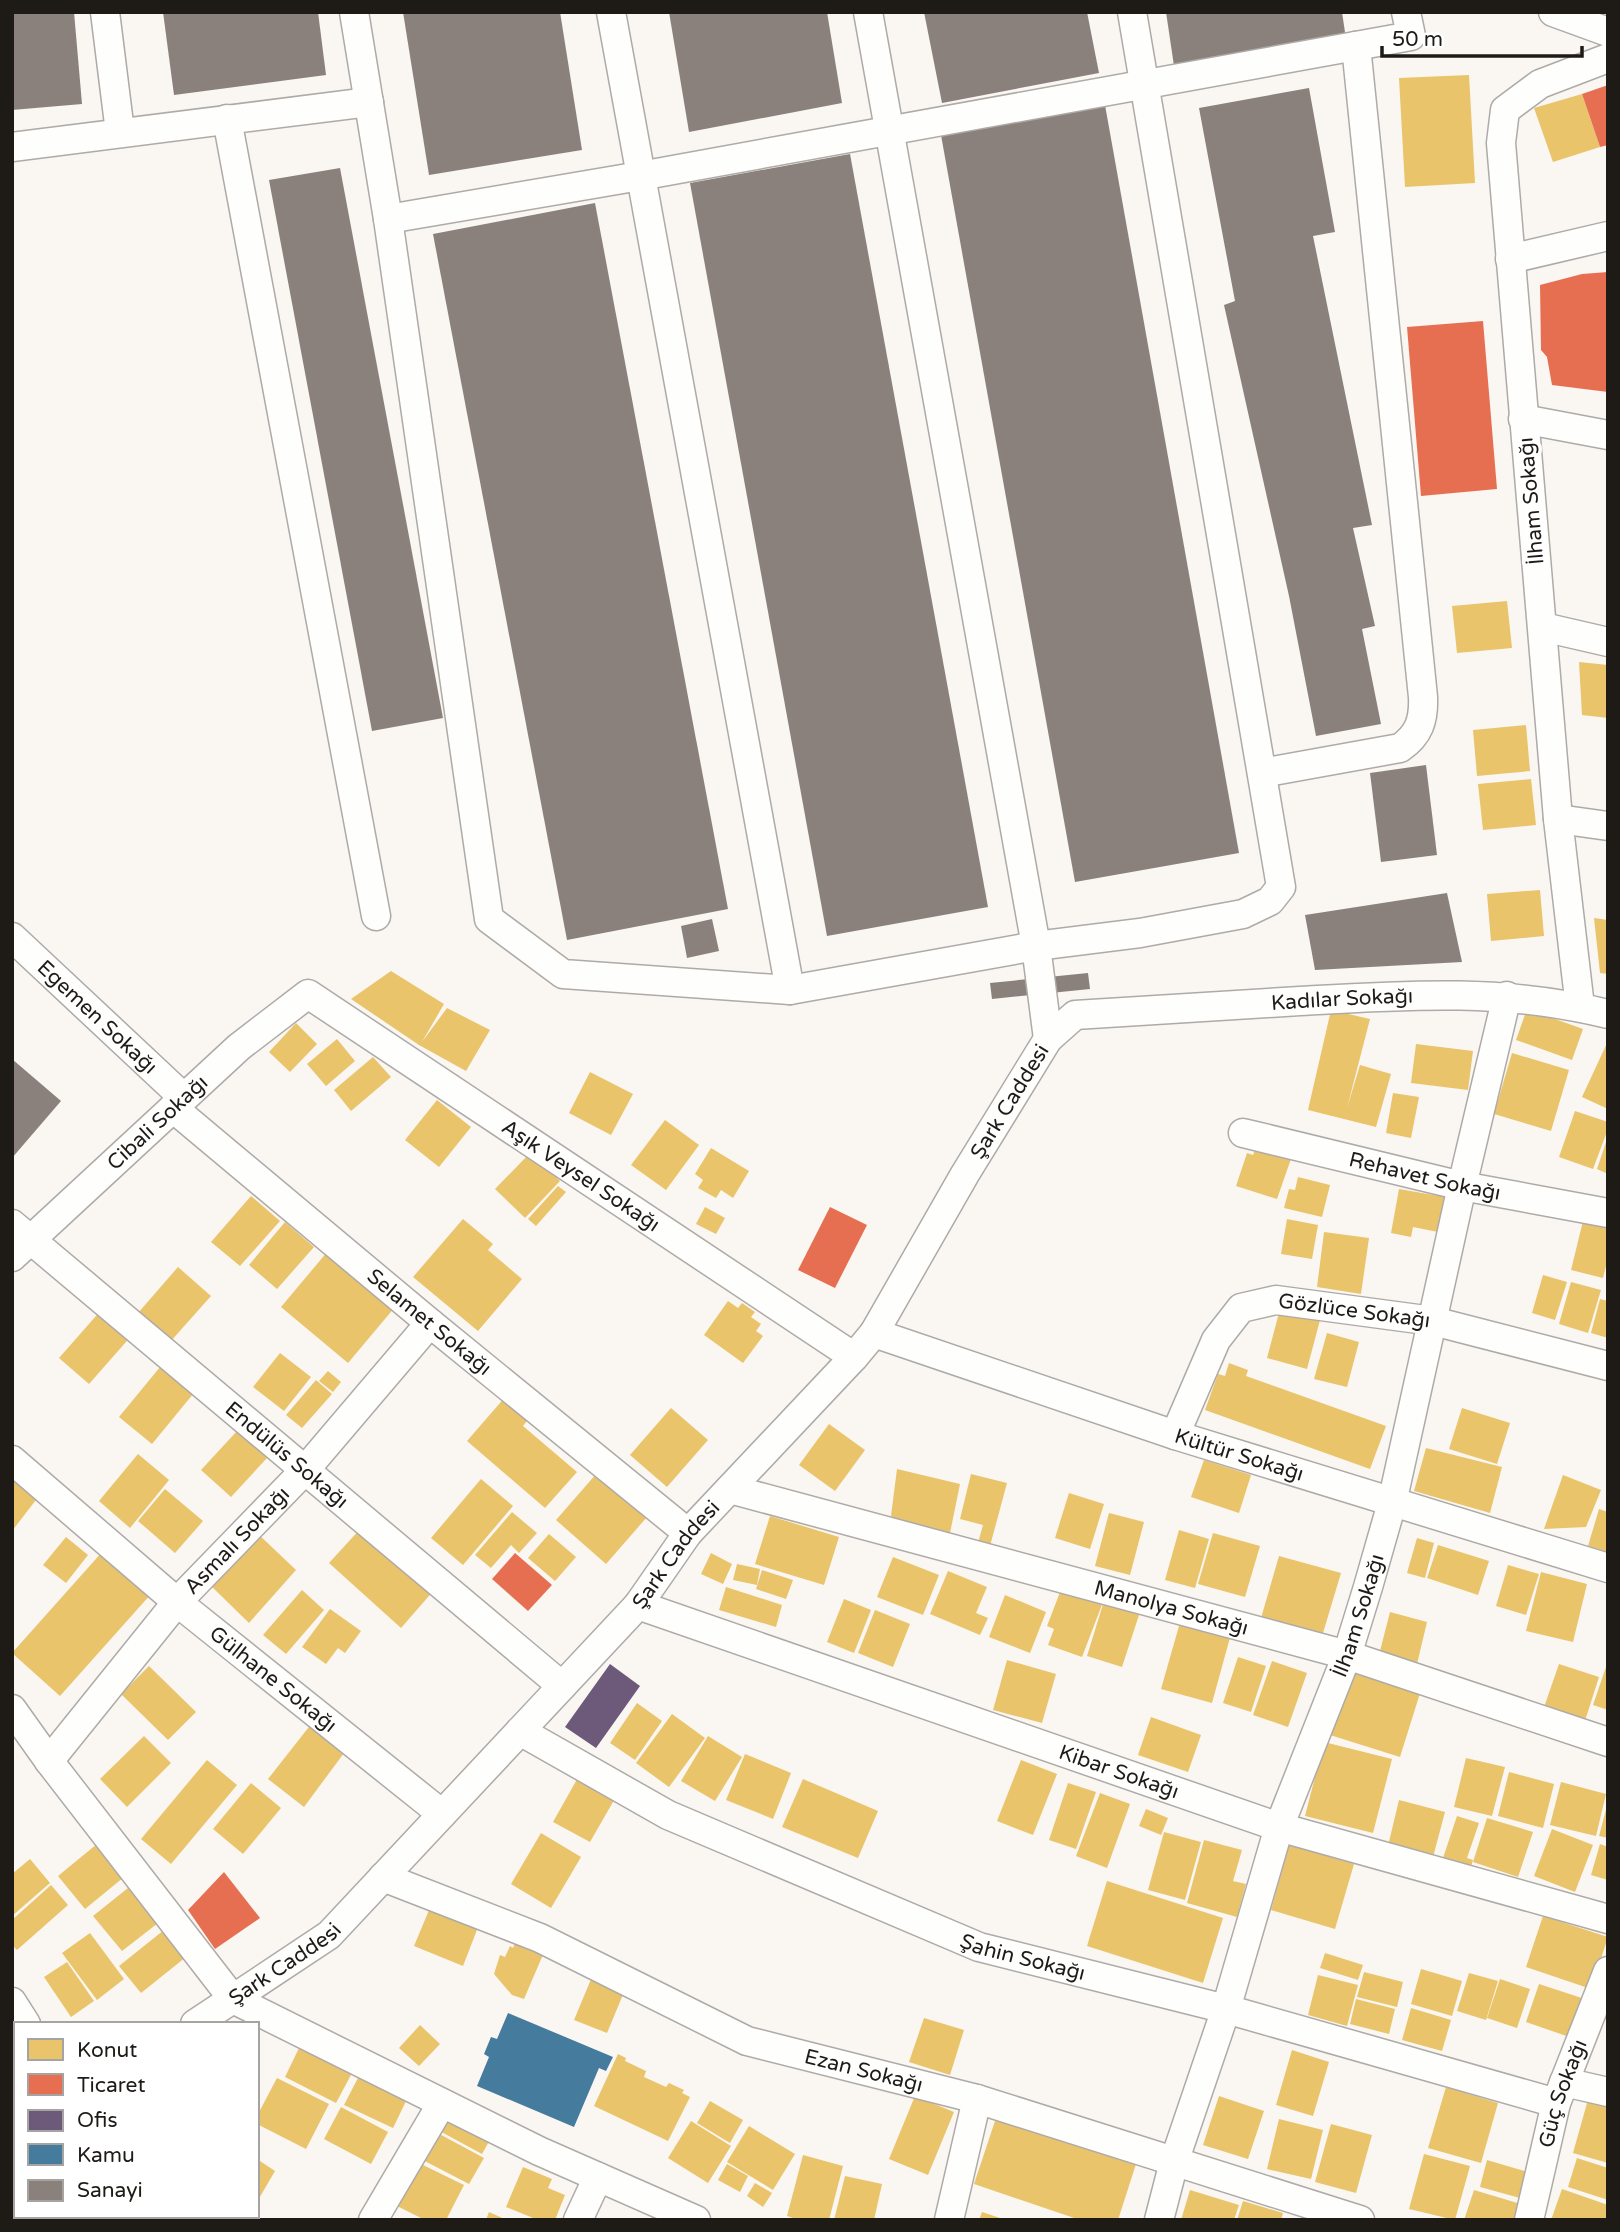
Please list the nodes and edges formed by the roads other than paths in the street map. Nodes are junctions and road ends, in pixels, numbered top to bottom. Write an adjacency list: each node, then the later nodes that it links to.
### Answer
1 (105, 12): 15 (street)
2 (354, 12): 12 (street)
3 (611, 12): 17 (street)
4 (868, 12): 14 (street)
5 (1132, 12): 11 (street)
6 (1406, 12): 9 (street)
7 (1553, 12): 8 (street)
8 (1608, 32)
9 (1356, 47): 11 (street); 25 (street)
10 (1608, 58): 20 (street, İlham Sokağı)
11 (1144, 85): 14 (street); 25 (street)
12 (369, 102): 13 (street); 18 (street)
13 (227, 120): 15 (street); 28 (street)
14 (890, 131): 17 (street); 30 (street)
15 (120, 132): 16 (street)
16 (12, 146)
17 (640, 176): 18 (street); 31 (street)
18 (388, 219): 31 (street)
19 (1608, 236): 20 (street)
20 (1510, 259): 21 (street, İlham Sokağı)
21 (1523, 419): 22 (street); 23 (street, İlham Sokağı)
22 (1608, 435)
23 (1543, 627): 24 (street); 26 (street, İlham Sokağı)
24 (1608, 642)
25 (1262, 773): 30 (street)
26 (1558, 819): 27 (street); 34 (street, İlham Sokağı)
27 (1608, 825)
28 (376, 916)
29 (12, 937): 38 (street, Egemen Sokağı)
30 (1036, 946): 31 (street); 37 (street)
31 (790, 990)
32 (308, 994): 38 (street, Cibali Sokağı); 46 (street, Aşık Veysel Sokağı)
33 (1507, 996): 34 (street, Kadılar Sokağı); 36 (street, Kadılar Sokağı); 40 (street, İlham Sokağı)
34 (1580, 1007): 35 (street, Kadılar Sokağı)
35 (1608, 1014)
36 (1075, 1015): 37 (street, Şark Caddesi)
37 (1048, 1039): 45 (street, Şark Caddesi)
38 (179, 1103): 42 (street, Cibali Sokağı); 44 (street, Selamet Sokağı)
39 (1243, 1133): 40 (street, Rehavet Sokağı)
40 (1462, 1185): 41 (street, Rehavet Sokağı); 43 (street, İlham Sokağı)
41 (1608, 1213)
42 (19, 1240): 50 (street, Endülüs Sokağı)
43 (1433, 1321): 47 (street, Gözlüce Sokağı); 48 (street, Gözlüce Sokağı); 52 (street, İlham Sokağı)
44 (430, 1323): 50 (street, Asmalı Sokağı); 53 (street, Selamet Sokağı)
45 (874, 1333): 46 (street, Şark Caddesi); 48 (street, Kültür Sokağı)
46 (854, 1357): 51 (street, Şark Caddesi)
47 (1608, 1366)
48 (1175, 1435): 52 (street, Kültür Sokağı)
49 (12, 1460): 55 (street, Gülhane Sokağı)
50 (305, 1470): 55 (street, Asmalı Sokağı); 58 (street, Endülüs Sokağı)
51 (730, 1489): 53 (street, Şark Caddesi); 57 (street, Manolya Sokağı)
52 (1392, 1503): 54 (street, Kültür Sokağı); 57 (street, İlham Sokağı)
53 (688, 1532): 56 (street, Şark Caddesi)
54 (1608, 1568)
55 (177, 1602): 62 (street, Asmalı Sokağı); 63 (street, Gülhane Sokağı)
56 (638, 1605): 58 (street, Şark Caddesi); 64 (street, Kibar Sokağı)
57 (1348, 1655): 61 (street, Manolya Sokağı); 64 (street, İlham Sokağı)
58 (562, 1686): 60 (street, Şark Caddesi)
59 (12, 1709): 62 (street)
60 (520, 1731): 63 (street, Şark Caddesi); 70 (street, Şahin Sokağı)
61 (1608, 1742)
62 (49, 1761): 68 (street)
63 (442, 1814): 65 (street, Şark Caddesi)
64 (1279, 1827): 66 (street, Kibar Sokağı); 70 (street, İlham Sokağı)
65 (383, 1877): 68 (street, Şark Caddesi); 75 (street, Ezan Sokağı)
66 (1608, 1919)
67 (1608, 1971): 73 (street, Güç Sokağı)
68 (233, 1999): 72 (street, Şark Caddesi); 76 (street)
69 (12, 2002): 71 (street)
70 (1226, 2009): 73 (street, Şahin Sokağı); 77 (street, İlham Sokağı)
71 (25, 2022)
72 (198, 2022)
73 (1560, 2092): 74 (street, Şahin Sokağı); 85 (street, Güç Sokağı)
74 (1608, 2092)
75 (977, 2099): 77 (street, Ezan Sokağı); 82 (street)
76 (442, 2103): 78 (street); 79 (street)
77 (1174, 2162): 83 (street, İlham Sokağı); 84 (street, Ezan Sokağı)
78 (598, 2177): 80 (street); 81 (street)
79 (373, 2220)
80 (578, 2220)
81 (696, 2220)
82 (949, 2220)
83 (1159, 2220)
84 (1360, 2220)
85 (1529, 2220)

